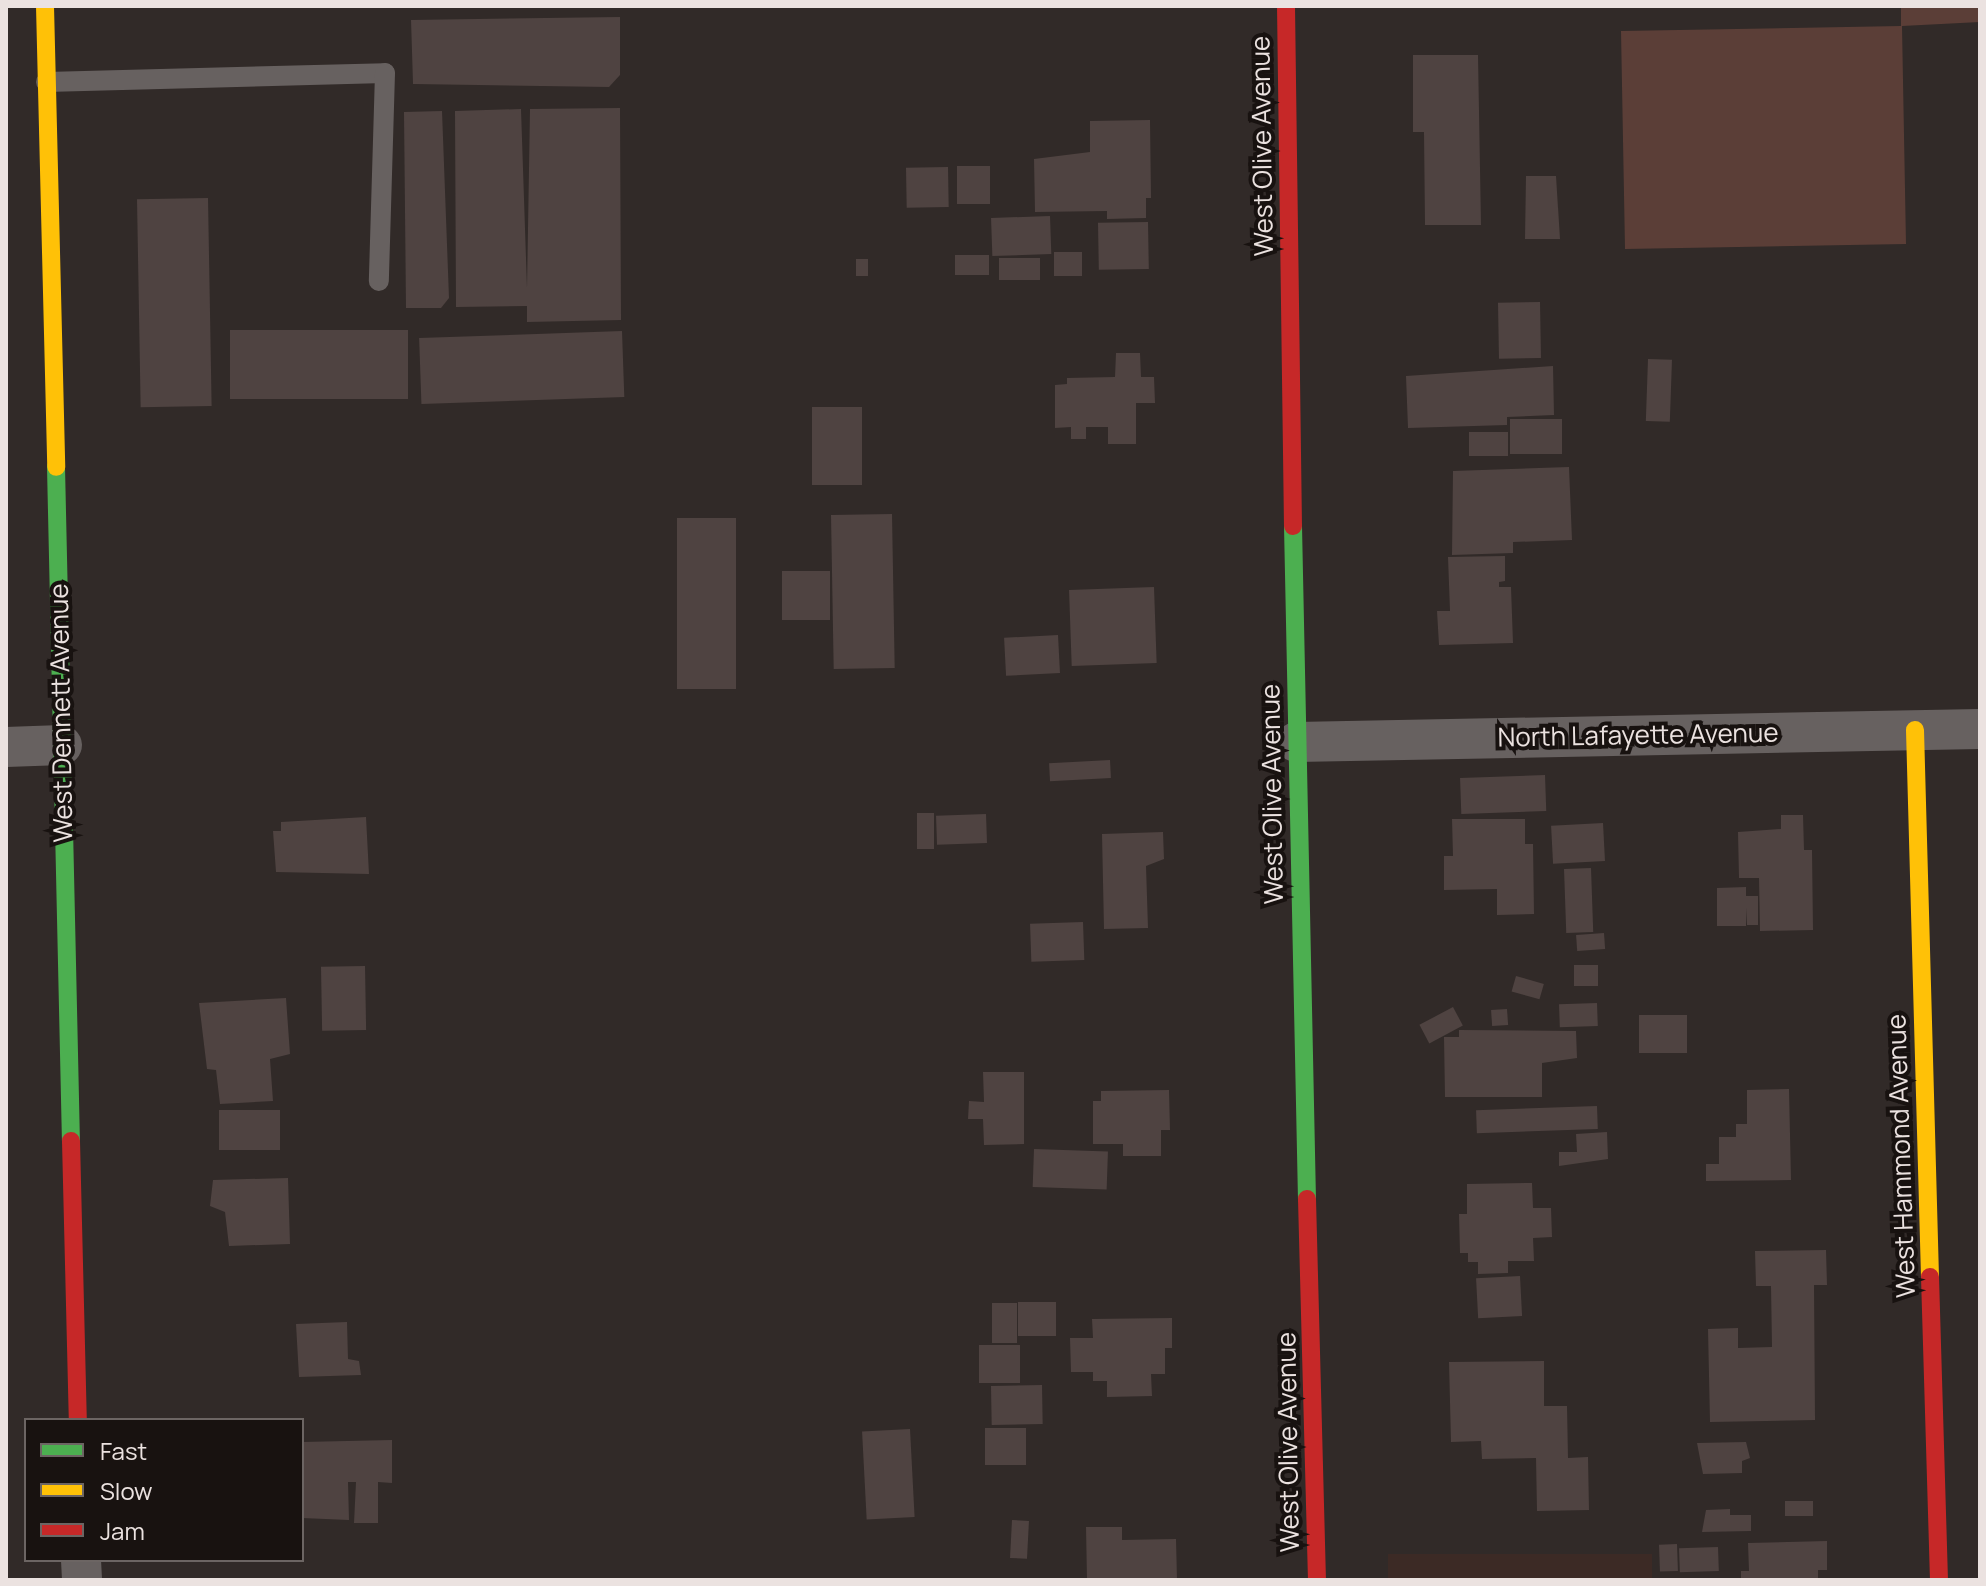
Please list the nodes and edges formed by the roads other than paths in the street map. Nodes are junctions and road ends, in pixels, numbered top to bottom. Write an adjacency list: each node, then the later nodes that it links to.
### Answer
1 (45, 6): 3 (street, West Dennett Avenue)
2 (1286, 6): 7 (street, West Olive Avenue)
3 (46, 82): 4 (lane); 8 (street, West Dennett Avenue)
4 (379, 281)
5 (1980, 729): 6 (street, North Lafayette Avenue)
6 (1915, 730): 7 (street, North Lafayette Avenue); 12 (street, West Hammond Avenue)
7 (1296, 742): 11 (street, West Olive Avenue)
8 (62, 745): 9 (street); 10 (street, West Dennett Avenue)
9 (6, 747)
10 (78, 1418)
11 (1317, 1580)
12 (1939, 1580)

